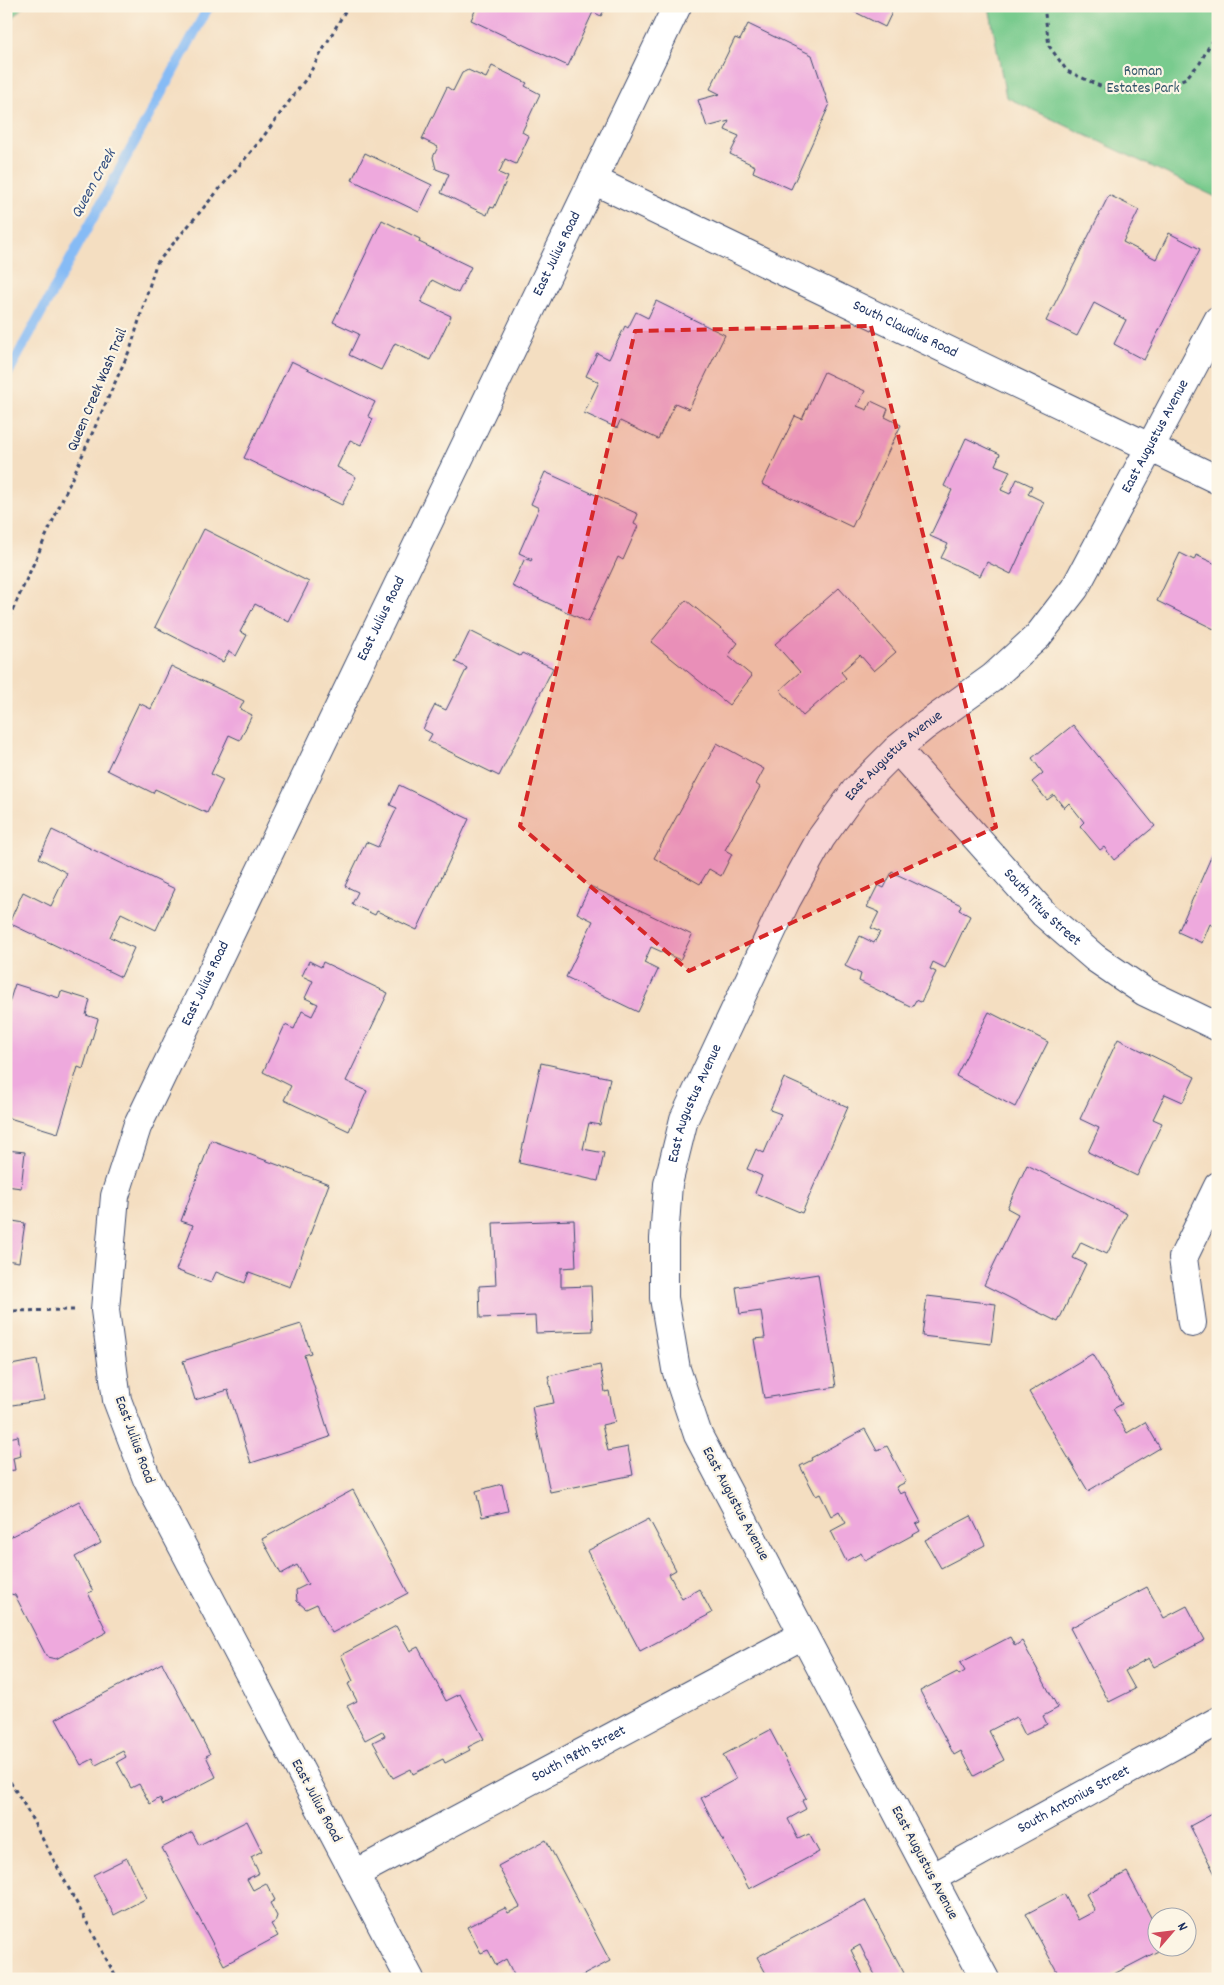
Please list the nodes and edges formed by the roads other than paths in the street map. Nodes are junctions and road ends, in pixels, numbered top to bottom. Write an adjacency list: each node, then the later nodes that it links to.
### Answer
1 (677, 6): 2 (street, East Julius Road)
2 (593, 180): 4 (street, South Claudius Road); 12 (street, East Julius Road)
3 (1218, 320): 4 (street, East Augustus Avenue)
4 (1150, 447): 5 (street, South Claudius Road); 6 (street, East Augustus Avenue)
5 (1218, 480)
6 (897, 749): 7 (street, South Titus Street); 10 (street, East Augustus Avenue)
7 (1218, 1027)
8 (1218, 1186): 9 (street)
9 (1192, 1323)
10 (803, 1634): 12 (street, South 198th Street); 13 (street, East Augustus Avenue)
11 (1218, 1721): 13 (street, South Antonius Street)
12 (355, 1874): 14 (street, East Julius Road)
13 (932, 1878): 15 (street, East Augustus Avenue)
14 (410, 1979)
15 (985, 1979)

